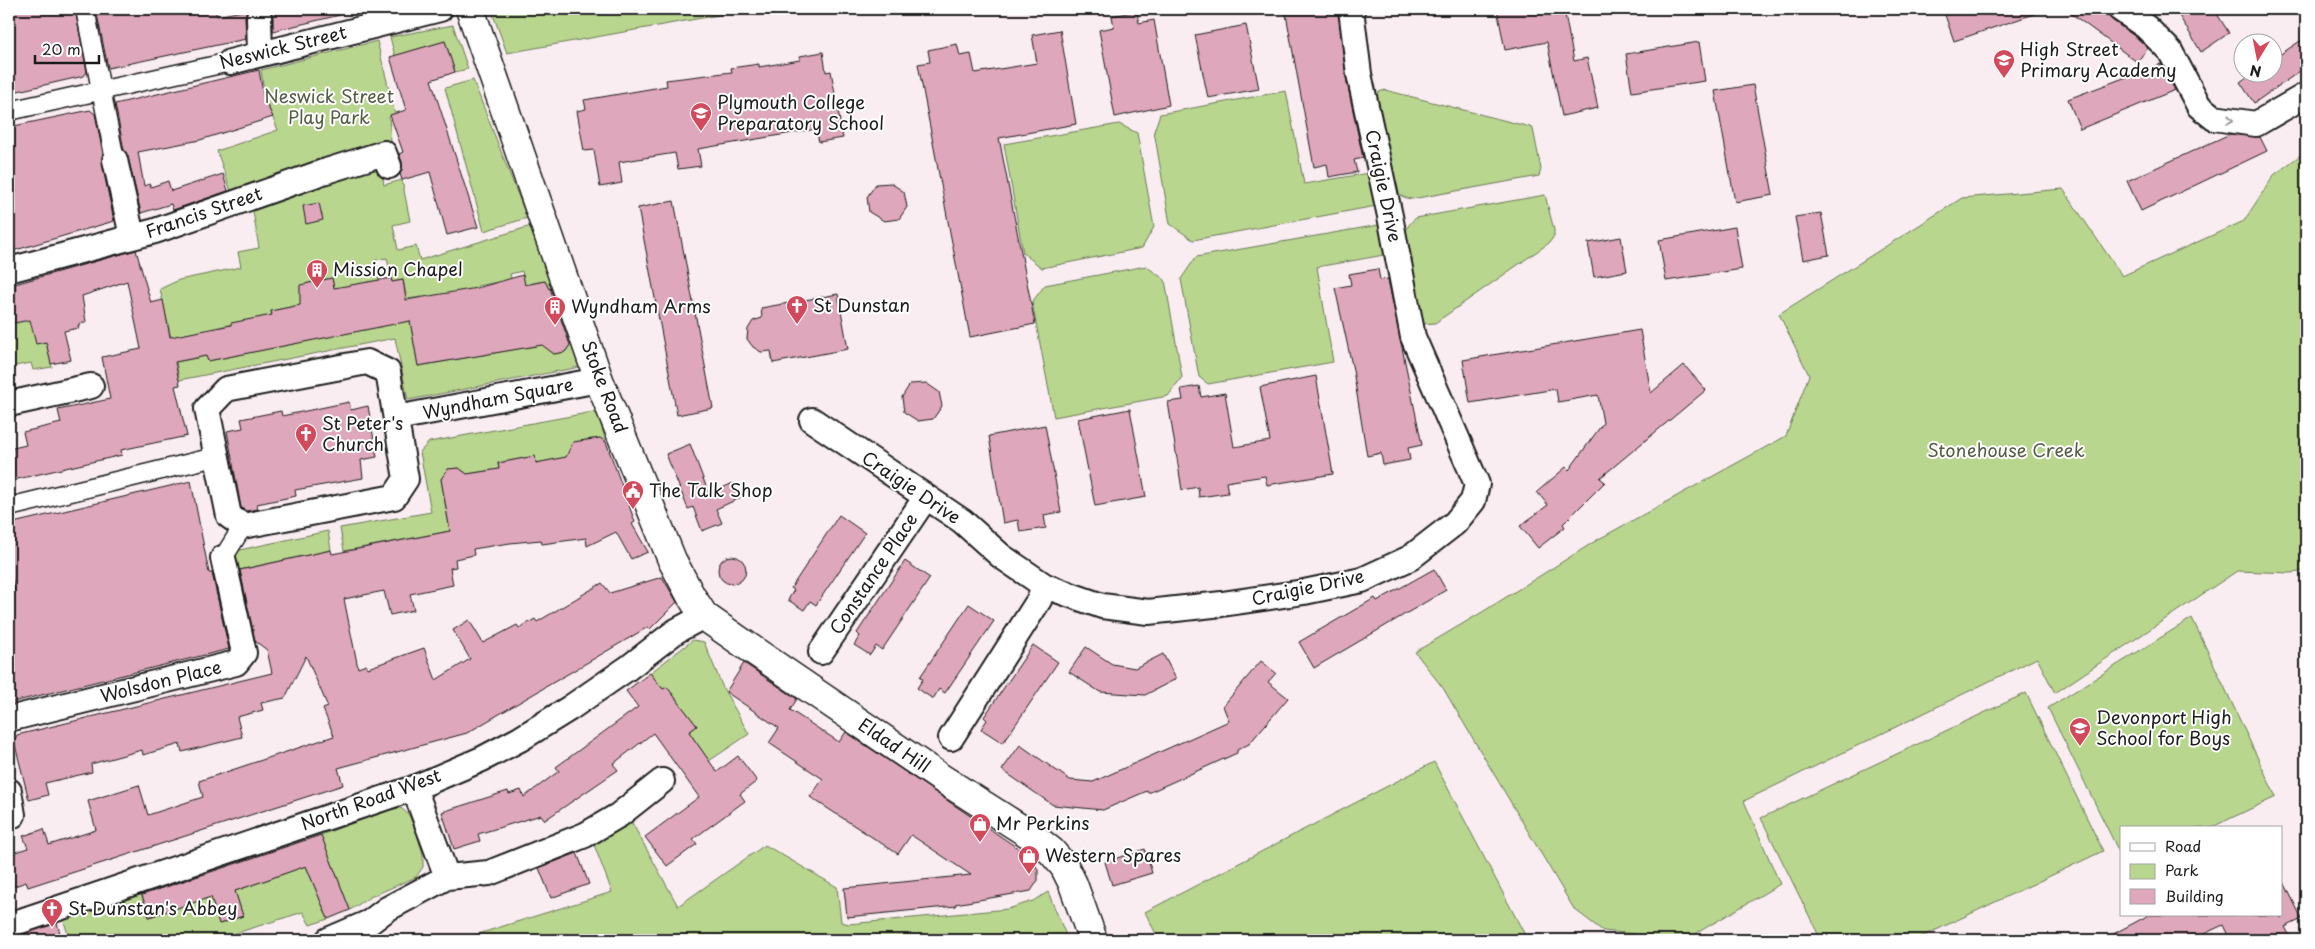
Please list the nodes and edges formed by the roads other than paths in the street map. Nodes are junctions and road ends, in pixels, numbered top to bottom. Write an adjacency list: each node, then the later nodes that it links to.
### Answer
1 (85, 9): 9 (street)
2 (440, 9): 7 (street, Neswick Street)
3 (470, 9): 16 (street, Stoke Road)
4 (1351, 9): 26 (street, Craigie Drive)
5 (2120, 9): 10 (street, one-way to 10)
6 (259, 18): 7 (street)
7 (260, 54): 8 (street, Neswick Street)
8 (230, 62): 9 (street, Neswick Street)
9 (101, 90): 11 (street, Neswick Street); 12 (street)
10 (2306, 95)
11 (9, 111)
12 (115, 160): 14 (street)
13 (389, 166): 14 (street, Francis Street)
14 (132, 236): 15 (street, Francis Street)
15 (9, 270)
16 (599, 380): 19 (street, Wyndham Square); 27 (street, Stoke Road)
17 (91, 386): 18 (street)
18 (9, 404)
19 (396, 418): 21 (street); 24 (street)
20 (812, 420): 22 (street, Craigie Drive)
21 (215, 457): 23 (street); 24 (street)
22 (926, 497): 26 (street, Craigie Drive); 28 (street, Constance Place)
23 (9, 506)
24 (243, 526): 25 (street)
25 (223, 558): 29 (street, Wolsdon Place)
26 (1044, 586): 30 (street)
27 (704, 616): 32 (street, North Road West); 38 (street, Eldad Hill)
28 (822, 652)
29 (9, 719)
30 (951, 738)
31 (662, 781): 35 (street)
32 (414, 788): 35 (street); 36 (street, North Road West)
33 (9, 791): 34 (street)
34 (13, 815)
35 (447, 878): 37 (street)
36 (9, 924)
37 (337, 939)
38 (1093, 940)

